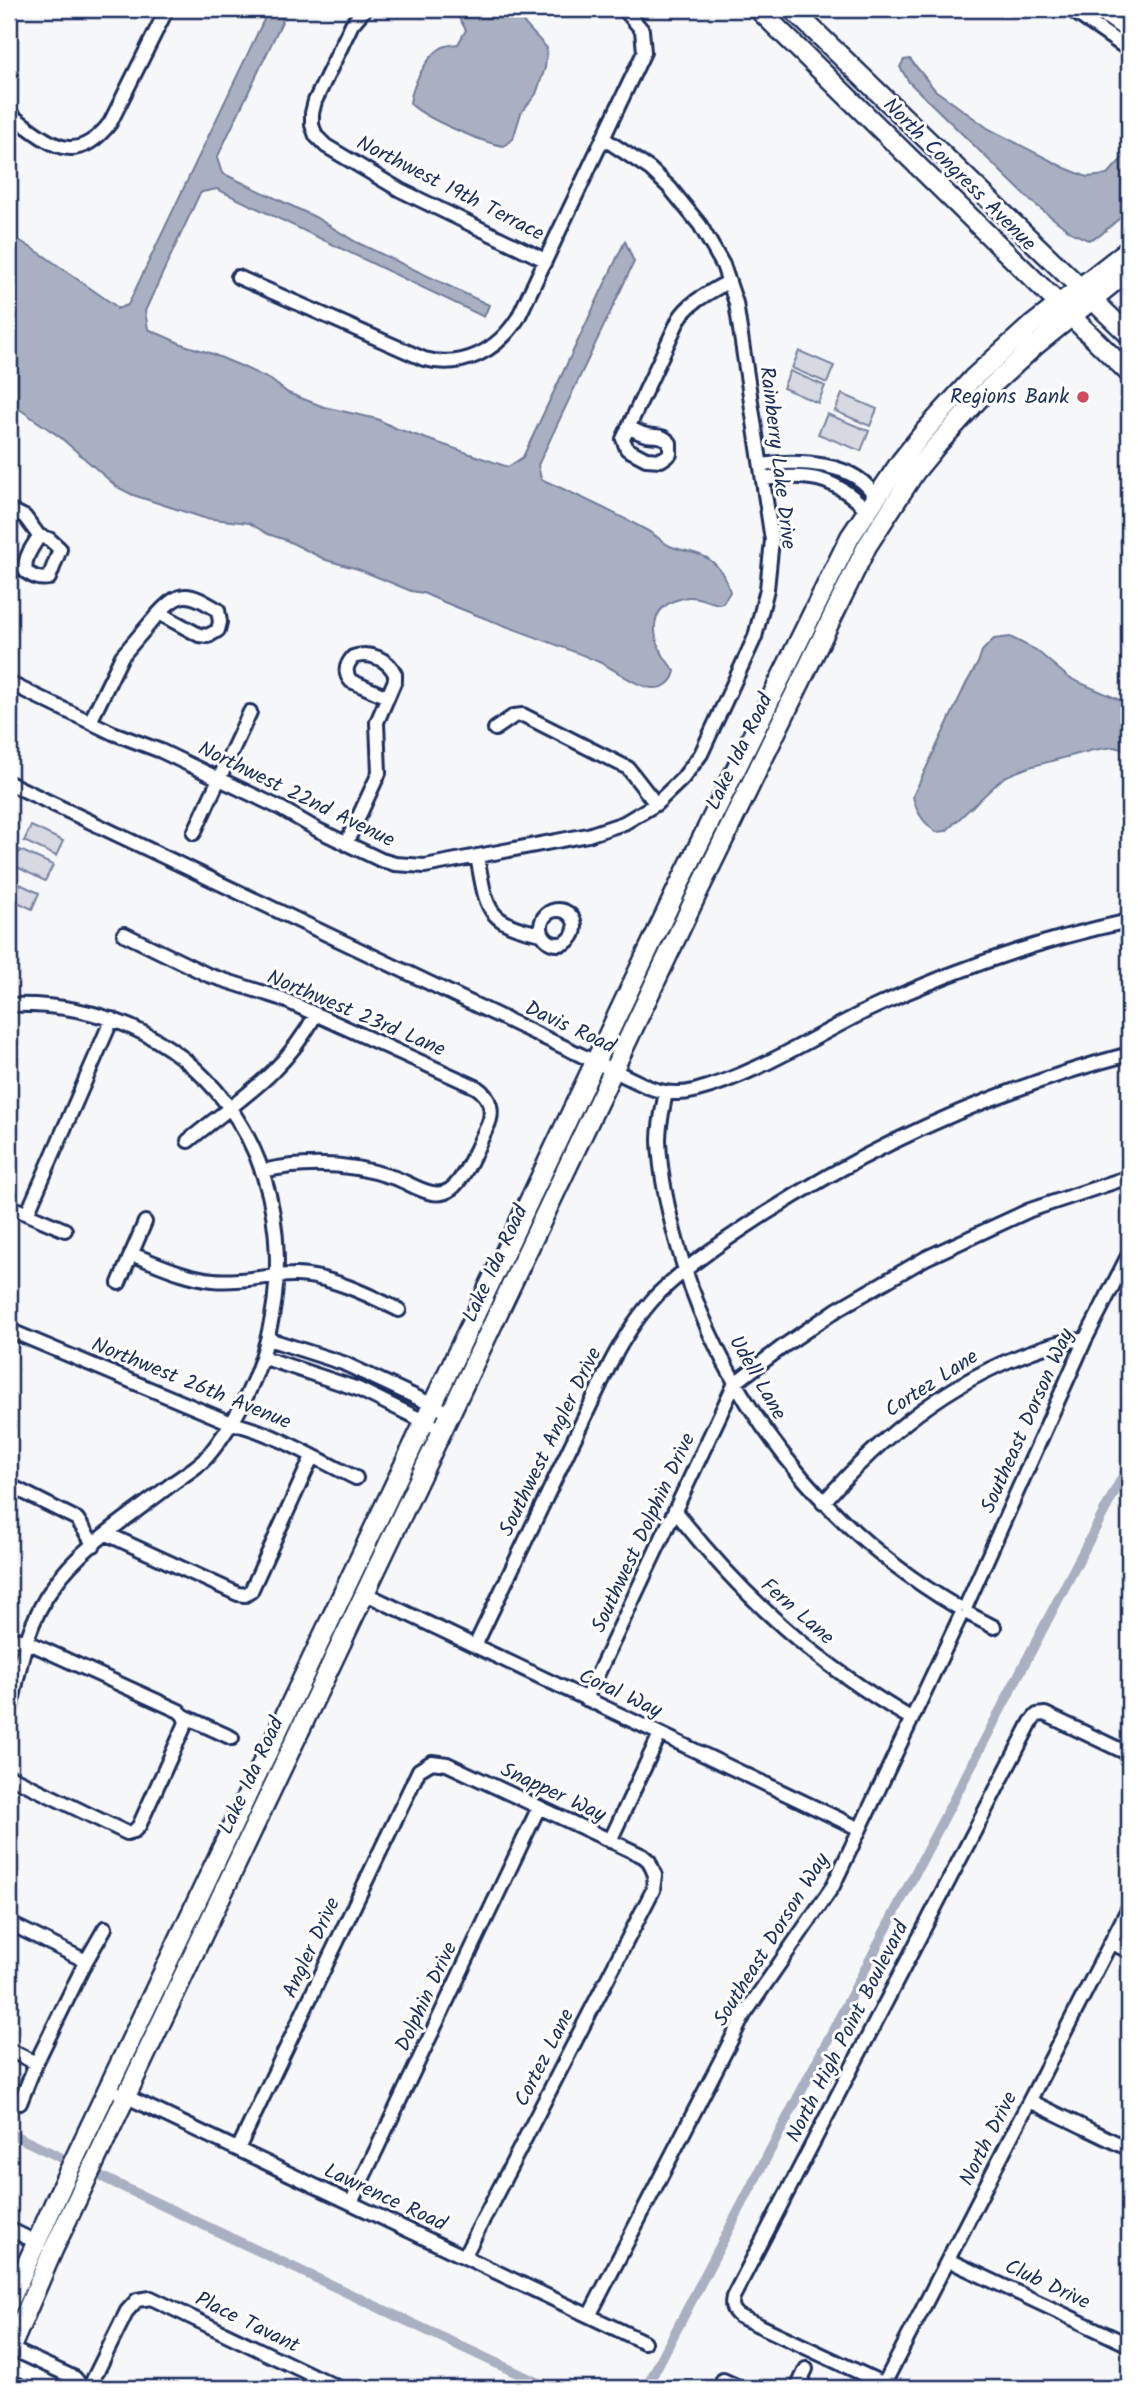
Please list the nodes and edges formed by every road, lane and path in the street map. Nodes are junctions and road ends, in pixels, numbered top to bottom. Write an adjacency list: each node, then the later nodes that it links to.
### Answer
1 (167, 9): 10 (street)
2 (365, 9): 13 (street, Northwest 19th Terrace)
3 (624, 9): 11 (street)
4 (758, 9): 18 (street, North Congress Avenue)
5 (792, 9): 17 (street, North Congress Avenue)
6 (1070, 9): 9 (street)
7 (1095, 9): 8 (street)
8 (1129, 33)
9 (1129, 50)
10 (9, 114)
11 (603, 138): 13 (street); 16 (street, Rainberry Lake Drive)
12 (1129, 249): 17 (street, Lake Ida Road)
13 (545, 260): 15 (street)
14 (1129, 271): 17 (street, Lake Ida Road)
15 (238, 278)
16 (729, 281): 21 (street); 22 (street, Rainberry Lake Drive)
17 (1086, 293): 18 (street, Lake Ida Road); 19 (street, North Congress Avenue)
18 (1065, 311): 20 (street, North Congress Avenue); 24 (street, Lake Ida Road); 27 (street, Lake Ida Road)
19 (1129, 335)
20 (1129, 373)
21 (629, 428)
22 (761, 465): 23 (street, Rainberry Lake Drive); 24 (street)
23 (763, 479): 24 (street); 37 (street, Rainberry Lake Drive)
24 (871, 504): 27 (street); 34 (street, Lake Ida Road)
25 (9, 509): 26 (street)
26 (39, 536)
27 (867, 547): 38 (street, Lake Ida Road)
28 (159, 613): 28 (street); 32 (street)
29 (9, 683): 32 (street, Northwest 22nd Avenue)
30 (387, 697): 40 (street)
31 (250, 712): 35 (street)
32 (90, 722): 35 (street, Northwest 22nd Avenue)
33 (495, 729): 37 (street)
34 (733, 775): 38 (street); 49 (street, Lake Ida Road)
35 (220, 779): 39 (street); 40 (street, Northwest 22nd Avenue)
36 (9, 783): 49 (street, Davis Road)
37 (656, 804): 41 (street, Northwest 22nd Avenue)
38 (737, 810): 50 (street, Lake Ida Road)
39 (194, 833)
40 (346, 844): 41 (street, Northwest 22nd Avenue)
41 (477, 856): 44 (street)
42 (1129, 921): 51 (street, Davis Road)
43 (124, 934): 46 (street, Northwest 23rd Lane)
44 (542, 934)
45 (9, 1005): 47 (street)
46 (316, 1014): 52 (street); 54 (street, Northwest 23rd Lane)
47 (112, 1018): 52 (street); 57 (street)
48 (1129, 1054): 62 (street, Southwest Angler Drive)
49 (596, 1062): 50 (street, Davis Road); 71 (street, Lake Ida Road)
50 (613, 1070): 51 (street, Davis Road); 72 (street, Lake Ida Road)
51 (666, 1092): 62 (street, Udell Lane)
52 (229, 1107): 53 (street); 54 (street)
53 (188, 1141)
54 (262, 1171): 63 (street)
55 (1129, 1177): 70 (street)
56 (9, 1206): 57 (street)
57 (27, 1214): 59 (street)
58 (145, 1222): 60 (street)
59 (65, 1230)
60 (131, 1254): 63 (street); 64 (street)
61 (1129, 1254): 68 (street, Southeast Dorson Way)
62 (685, 1271): 70 (street, Udell Lane); 88 (street, Southwest Angler Drive)
63 (276, 1275): 65 (street); 67 (street)
64 (119, 1283)
65 (399, 1310)
66 (9, 1330): 74 (street, Northwest 26th Avenue)
67 (268, 1339): 69 (street); 71 (street)
68 (1085, 1340): 79 (street, Cortez Lane); 84 (street, Southeast Dorson Way)
69 (262, 1357): 73 (street); 74 (street)
70 (735, 1384): 79 (street, Udell Lane); 80 (street, Southwest Dolphin Drive)
71 (433, 1405): 72 (street); 73 (street, Lake Ida Road)
72 (450, 1413): 75 (street, Lake Ida Road)
73 (425, 1422): 75 (street); 110 (street, Lake Ida Road)
74 (232, 1423): 76 (street, Northwest 26th Avenue); 81 (street)
75 (442, 1430): 83 (street, Lake Ida Road)
76 (312, 1457): 77 (street, Northwest 26th Avenue); 81 (street)
77 (356, 1479)
78 (9, 1485): 82 (street)
79 (823, 1503): 84 (street, Udell Lane)
80 (676, 1512): 89 (street, Southwest Dolphin Drive); 92 (street, Fern Lane)
81 (107, 1534): 82 (street)
82 (94, 1545): 87 (street)
83 (364, 1593): 88 (street, Coral Way); 111 (street, Lake Ida Road)
84 (963, 1611): 85 (street, Udell Lane); 92 (street, Southeast Dorson Way)
85 (994, 1627)
86 (9, 1638): 87 (street)
87 (25, 1641): 90 (street); 91 (street)
88 (475, 1647): 89 (street, Coral Way)
89 (586, 1699): 93 (street, Coral Way)
90 (9, 1716)
91 (184, 1716): 94 (street); 97 (street)
92 (912, 1719): 99 (street, Southeast Dorson Way)
93 (660, 1734): 99 (street, Coral Way); 100 (street)
94 (232, 1738)
95 (1129, 1754): 128 (street, North High Point Boulevard)
96 (425, 1765): 98 (street, Snapper Way); 115 (street, Angler Drive)
97 (9, 1776)
98 (539, 1807): 100 (street, Snapper Way); 116 (street, Dolphin Drive)
99 (860, 1829): 122 (street, Southeast Dorson Way)
100 (610, 1841): 101 (street, Snapper Way)
101 (655, 1875): 119 (street, Cortez Lane)
102 (1129, 1907): 105 (street, North Drive)
103 (9, 1923): 107 (street)
104 (105, 1927): 107 (street)
105 (1111, 1942): 106 (street); 112 (street, North Drive)
106 (1129, 1951)
107 (86, 1961): 109 (street)
108 (9, 2050): 109 (street)
109 (36, 2063): 113 (street)
110 (109, 2088): 111 (street, Lawrence Road); 118 (street, Lake Ida Road)
111 (126, 2097): 115 (street, Lawrence Road); 125 (street, Lake Ida Road)
112 (1030, 2101): 114 (street); 120 (street, North Drive)
113 (20, 2103)
114 (1129, 2148)
115 (238, 2150): 116 (street, Lawrence Road)
116 (351, 2203): 119 (street, Lawrence Road)
117 (9, 2229): 118 (street)
118 (36, 2242): 121 (street, Lake Ida Road)
119 (464, 2257): 122 (street, Lawrence Road)
120 (948, 2260): 124 (street, Club Drive); 128 (street, North Drive)
121 (9, 2303)
122 (589, 2316): 123 (street, Lawrence Road)
123 (644, 2342)
124 (1129, 2345)
125 (9, 2353): 129 (street); 130 (street)
126 (806, 2369): 134 (street)
127 (723, 2380): 133 (street)
128 (883, 2386)
129 (60, 2388)
130 (83, 2388)
131 (89, 2388): 132 (street, Place Tavant)
132 (339, 2388)
133 (741, 2388)
134 (797, 2388)

